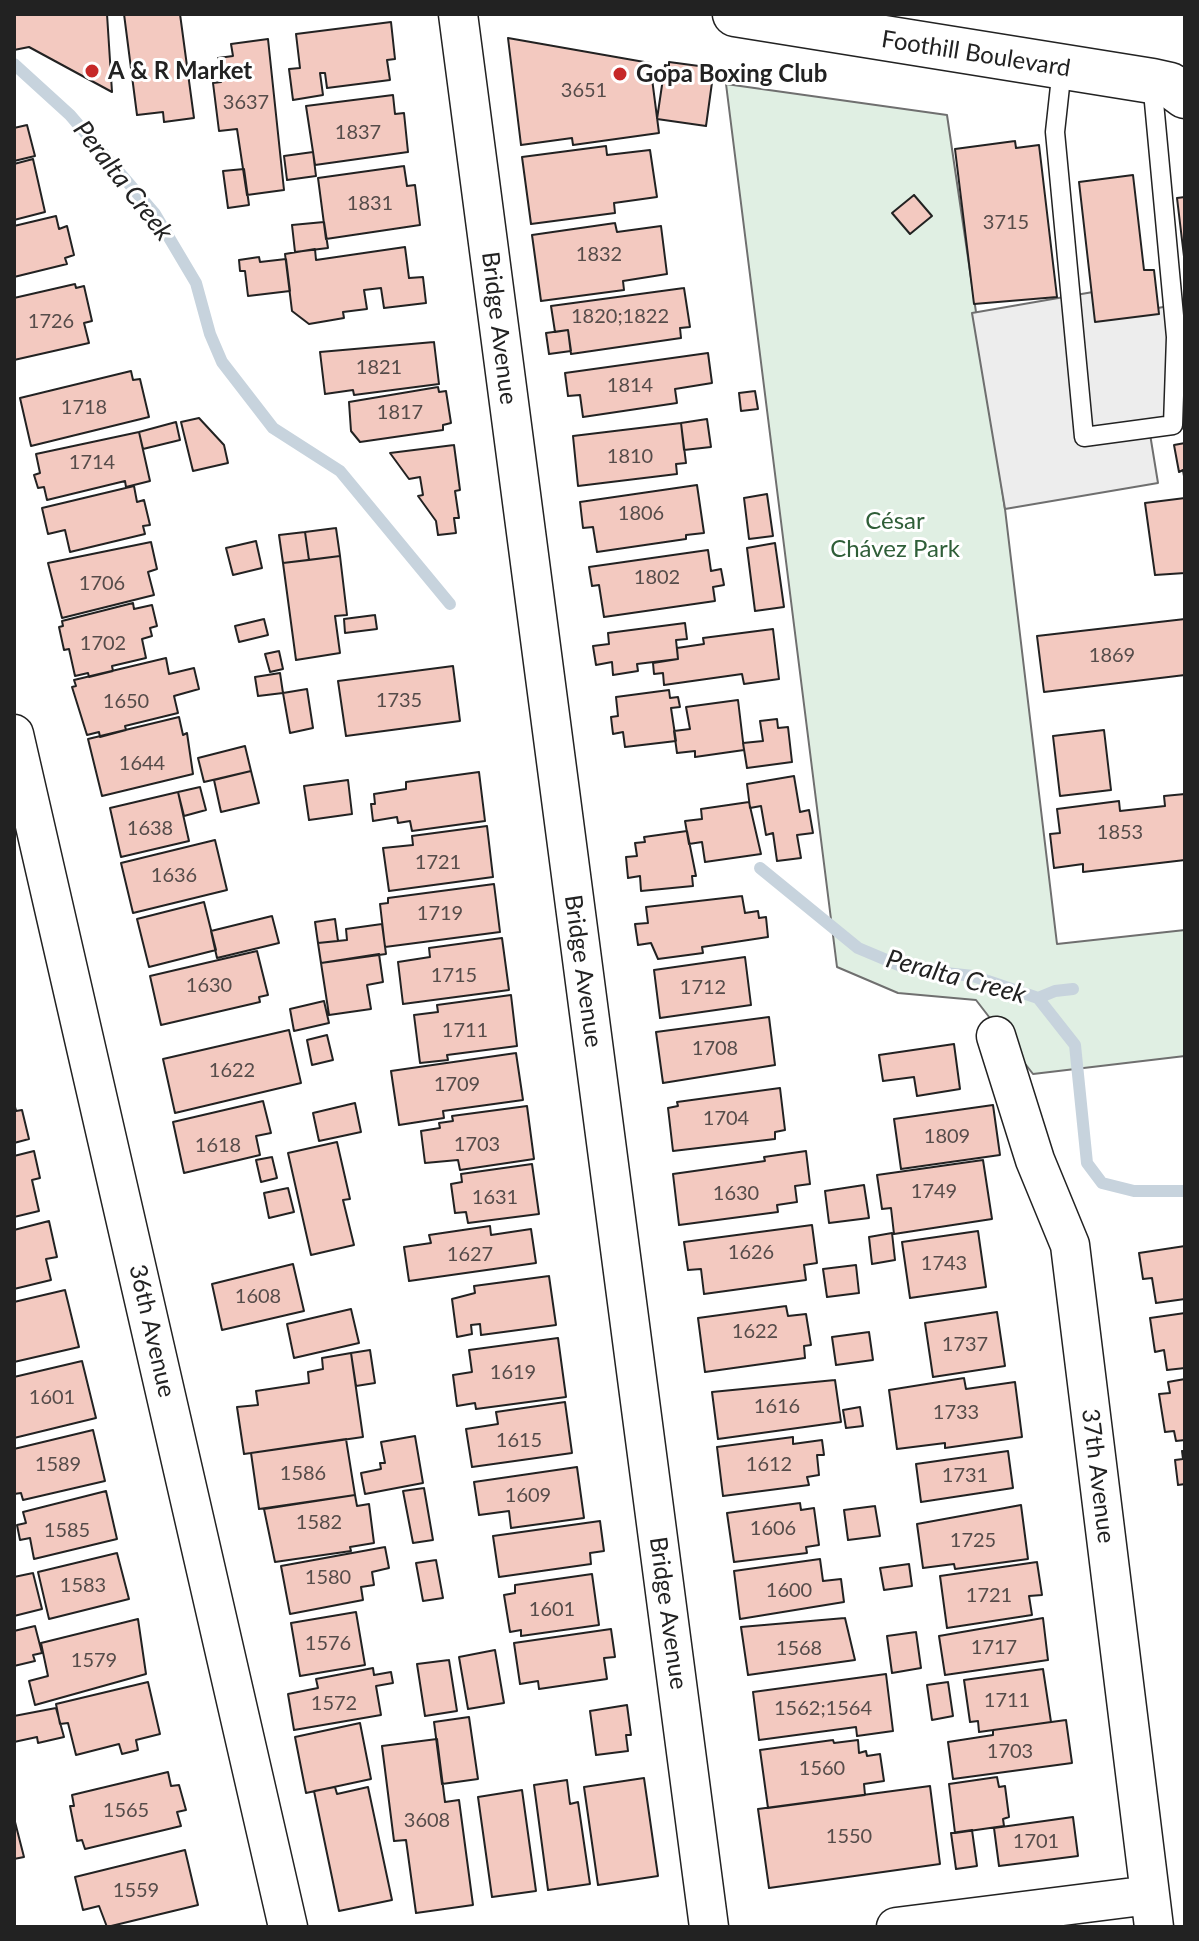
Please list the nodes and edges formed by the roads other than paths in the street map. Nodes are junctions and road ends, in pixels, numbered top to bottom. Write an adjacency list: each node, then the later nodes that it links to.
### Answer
1 (458, 14): 9 (street, Bridge Avenue)
2 (735, 14): 3 (main road, Foothill Boulevard)
3 (1062, 68): 4 (main road, Foothill Boulevard); 4 (lane)
4 (1173, 85)
5 (14, 734): 8 (street, 36th Avenue)
6 (996, 1036): 7 (street, 37th Avenue)
7 (1152, 1911): 10 (street)
8 (288, 1927)
9 (709, 1927)
10 (896, 1927)

